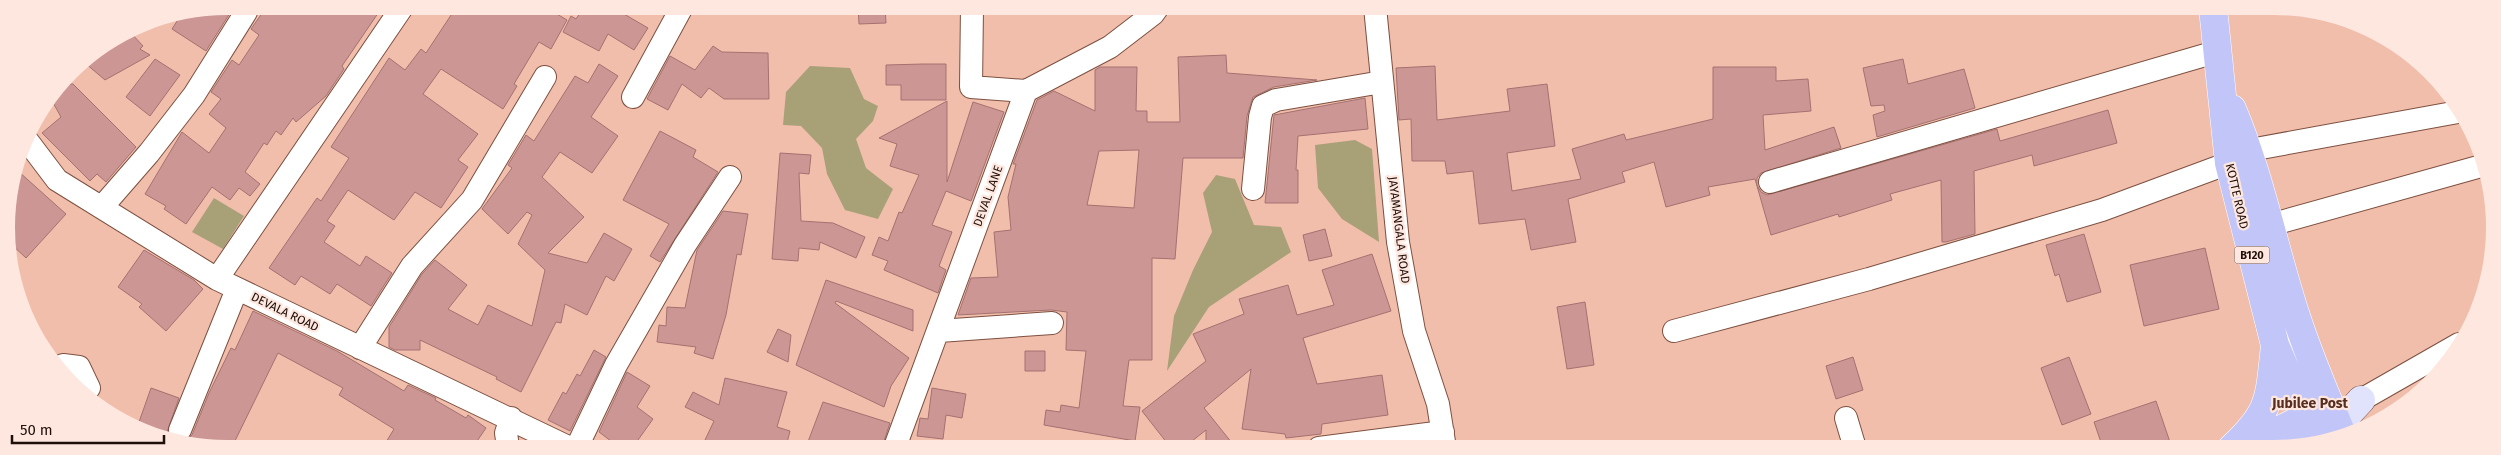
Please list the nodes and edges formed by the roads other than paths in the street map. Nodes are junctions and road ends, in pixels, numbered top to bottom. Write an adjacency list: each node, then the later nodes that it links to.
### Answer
1 (244, 15): 20 (street)
2 (397, 15): 22 (street)
3 (678, 15): 12 (street)
4 (972, 15): 11 (street)
5 (1152, 15): 11 (street)
6 (1376, 15): 10 (street, JAYAMANGALA ROAD)
7 (2215, 15): 8 (main road, KOTTE ROAD / B120)
8 (2219, 51): 15 (main road, KOTTE ROAD / B120); 18 (street)
9 (546, 77): 28 (street)
10 (1382, 82): 19 (street); 42 (street, JAYAMANGALA ROAD)
11 (1026, 91): 25 (street, DEVAL LANE)
12 (633, 97)
13 (2453, 113): 15 (street)
14 (31, 146): 20 (street, DEVALA ROAD)
15 (2239, 156): 21 (main road, KOTTE ROAD / B120); 26 (street); 27 (main road, KOTTE ROAD / B120)
16 (2478, 168): 21 (street)
17 (730, 177): 40 (street)
18 (1770, 182)
19 (1253, 189)
20 (102, 207): 22 (street, DEVALA ROAD)
21 (2270, 225): 35 (main road, KOTTE ROAD / B120)
22 (217, 279): 23 (street, DEVALA ROAD)
23 (237, 289): 28 (street, DEVALA ROAD); 36 (street)
24 (1052, 323): 25 (street)
25 (939, 331): 41 (street, DEVAL LANE)
26 (1674, 331)
27 (2276, 345): 35 (main road, KOTTE ROAD / B120); 44 (main road)
28 (360, 348): 33 (street, DEVALA ROAD)
29 (2446, 351): 32 (street)
30 (66, 365): 31 (street)
31 (89, 388)
32 (2361, 400): 35 (main road)
33 (511, 418): 38 (street); 39 (street, DEVALA ROAD)
34 (1846, 418): 43 (street)
35 (2325, 426): 37 (main road); 45 (main road)
36 (180, 430)
37 (2307, 437)
38 (507, 440)
39 (554, 440)
40 (579, 440)
41 (897, 440)
42 (1444, 440)
43 (1853, 440)
44 (2241, 440)
45 (2273, 440)

